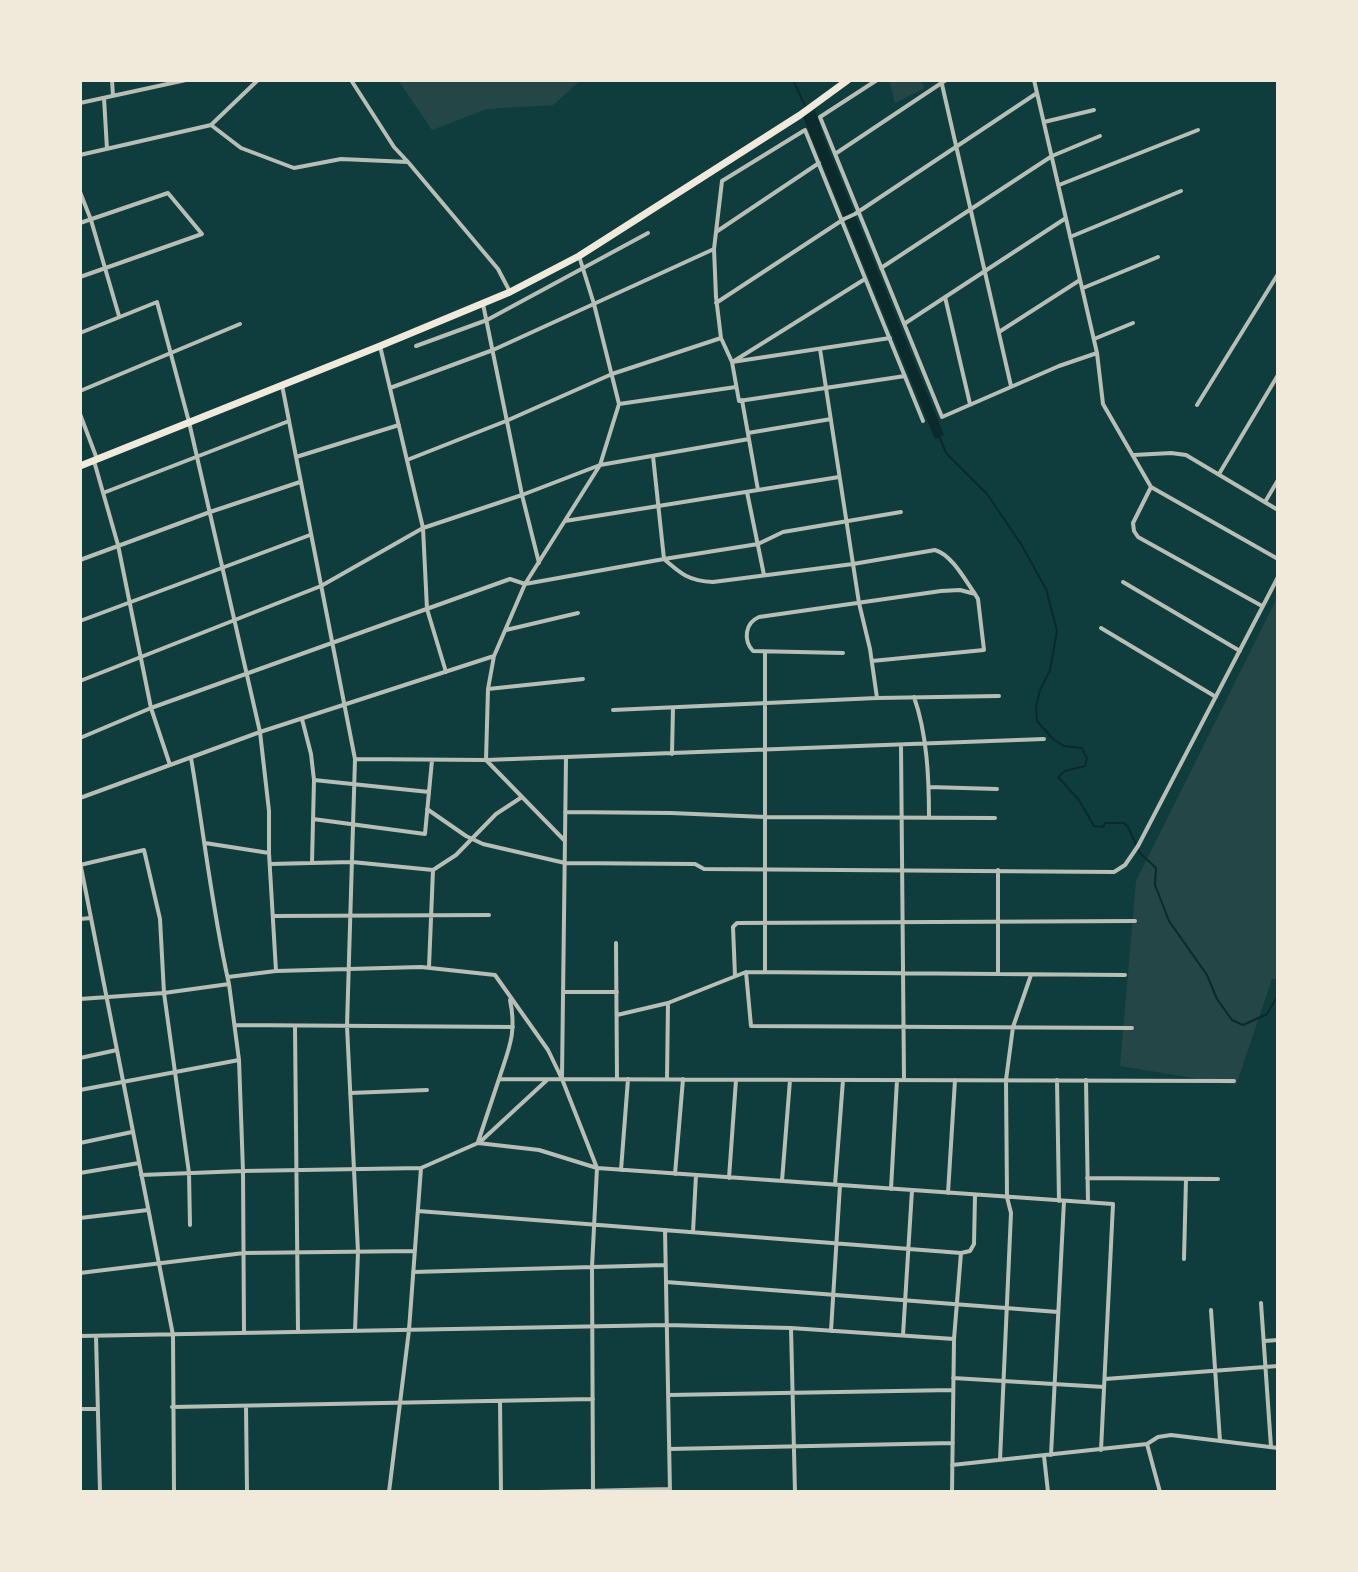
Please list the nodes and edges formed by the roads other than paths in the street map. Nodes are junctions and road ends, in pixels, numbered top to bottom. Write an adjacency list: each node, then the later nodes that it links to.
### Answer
1 (112, 80): 10 (street)
2 (186, 80): 10 (street)
3 (258, 80): 15 (street)
4 (351, 80): 23 (street)
5 (848, 80): 38 (highway)
6 (877, 80): 20 (street)
7 (1034, 80): 9 (street)
8 (943, 81): 18 (street); 20 (street)
9 (1037, 93): 14 (street); 18 (street)
10 (113, 96): 11 (street)
11 (104, 98): 12 (street); 19 (street)
12 (80, 103)
13 (1094, 110): 14 (street)
14 (1044, 122): 22 (street)
15 (211, 125): 19 (street); 23 (street)
16 (1198, 130): 25 (street)
17 (1100, 136): 22 (street)
18 (956, 146): 28 (street); 29 (street)
19 (107, 149): 21 (street)
20 (835, 154): 29 (street)
21 (80, 155)
22 (1052, 156): 25 (street); 28 (street)
23 (408, 162): 49 (street)
24 (819, 163): 32 (street); 34 (street); 34 (street)
25 (1059, 186): 30 (street)
26 (1181, 191): 36 (street)
27 (80, 192): 31 (street)
28 (971, 208): 42 (street); 43 (street)
29 (857, 213): 32 (street); 42 (street)
30 (1066, 218): 36 (street); 43 (street)
31 (91, 220): 33 (street); 40 (street); 40 (street)
32 (843, 220): 46 (street); 51 (street)
33 (80, 223)
34 (716, 232): 37 (street)
35 (648, 233): 41 (street)
36 (1070, 237): 47 (street)
37 (714, 249): 51 (street); 53 (street)
38 (579, 256): 41 (street); 49 (highway)
39 (1158, 257): 48 (street)
40 (105, 268): 45 (street); 54 (street)
41 (583, 268): 53 (street); 55 (street)
42 (881, 268): 58 (street)
43 (985, 270): 50 (street); 59 (street)
44 (1278, 274): 83 (street)
45 (80, 277)
46 (866, 279): 62 (street); 70 (street)
47 (1080, 280): 48 (street); 59 (street)
48 (1082, 289): 63 (street)
49 (510, 292): 52 (highway)
50 (945, 297): 58 (street); 82 (street)
51 (716, 303): 61 (street)
52 (483, 304): 55 (street); 64 (highway)
53 (594, 304): 67 (street); 71 (street)
54 (120, 317): 60 (street); 68 (street)
55 (487, 320): 65 (street); 67 (street)
56 (1133, 323): 63 (street)
57 (240, 324): 68 (street)
58 (904, 324): 82 (street)
59 (999, 332): 76 (street)
60 (80, 333)
61 (721, 338): 70 (street); 71 (street)
62 (890, 338): 66 (street); 73 (street)
63 (1094, 339): 69 (street)
64 (380, 346): 74 (highway); 77 (street)
65 (416, 346)
66 (820, 349): 70 (street); 78 (street)
67 (493, 350): 77 (street); 87 (street)
68 (171, 353): 79 (street); 89 (street)
69 (1097, 353): 76 (street); 92 (street)
70 (732, 362): 75 (street)
71 (612, 374): 81 (street); 87 (street)
72 (1278, 375): 100 (street)
73 (905, 376): 78 (street); 88 (street)
74 (282, 385): 86 (street); 89 (highway)
75 (736, 387): 80 (street); 81 (street)
76 (1011, 387): 82 (street)
77 (390, 388): 90 (street)
78 (826, 388): 80 (street); 85 (street)
79 (80, 391)
80 (742, 400): 91 (street)
81 (619, 404): 98 (street)
82 (971, 405)
83 (1197, 405)
84 (80, 414): 96 (street)
85 (831, 419): 91 (street); 101 (street)
86 (289, 421): 93 (street); 95 (street)
87 (506, 421): 97 (street); 108 (street)
88 (923, 421)
89 (189, 422): 93 (street); 96 (highway)
90 (399, 425): 95 (street); 97 (street)
91 (749, 436): 94 (street); 105 (street)
92 (1134, 455): 100 (street); 104 (street)
93 (197, 456): 107 (street); 112 (street)
94 (653, 456): 98 (street); 110 (street)
95 (296, 457): 103 (street)
96 (95, 460): 99 (highway); 107 (street)
97 (407, 460): 116 (street)
98 (600, 465): 108 (street); 114 (street)
99 (80, 466)
100 (1219, 474): 109 (street)
101 (840, 477): 105 (street); 115 (street)
102 (1278, 480): 109 (street)
103 (300, 481): 112 (street); 117 (street)
104 (1151, 487): 121 (street); 134 (street)
105 (758, 490): 106 (street)
106 (747, 492): 110 (street); 118 (street)
107 (103, 493): 119 (street)
108 (522, 495): 116 (street); 123 (street)
109 (1265, 502): 111 (street)
110 (659, 506): 114 (street); 120 (street)
111 (1278, 510)
112 (210, 512): 119 (street); 125 (street)
113 (901, 512): 115 (street)
114 (565, 521): 123 (street)
115 (847, 521): 118 (street); 124 (street)
116 (423, 528): 130 (street); 135 (street)
117 (311, 535): 125 (street); 130 (street)
118 (758, 544): 120 (street); 126 (street)
119 (118, 545): 122 (street); 132 (street)
120 (664, 559): 126 (street); 129 (street)
121 (1278, 559)
122 (80, 560)
123 (539, 564): 129 (street)
124 (853, 564): 126 (street); 131 (street); 133 (street)
125 (223, 568): 132 (street); 138 (street)
126 (764, 575)
127 (1278, 577): 134 (street)
128 (1123, 582): 142 (street)
129 (525, 584): 135 (street); 140 (street)
130 (321, 586): 138 (street); 141 (street)
131 (975, 594): 133 (street); 147 (street)
132 (130, 603): 137 (street); 146 (street)
133 (859, 603): 143 (street); 147 (street)
134 (1263, 606): 142 (street)
135 (427, 609): 141 (street); 148 (street)
136 (578, 613): 140 (street)
137 (80, 621)
138 (235, 621): 146 (street); 149 (street)
139 (1101, 628): 155 (street)
140 (506, 630): 145 (street)
141 (332, 643): 149 (street); 158 (street)
142 (1240, 651): 155 (street)
143 (765, 653): 144 (street); 157 (street)
144 (843, 653)
145 (494, 656): 148 (street); 152 (street)
146 (141, 658): 151 (street); 159 (street)
147 (872, 661): 156 (street)
148 (446, 672): 158 (street)
149 (247, 673): 159 (street); 163 (street)
150 (583, 679): 152 (street)
151 (80, 681)
152 (488, 689): 174 (street)
153 (999, 696): 154 (street)
154 (914, 697): 156 (street); 166 (street)
155 (1216, 697): 203 (street)
156 (877, 698): 157 (street)
157 (766, 704): 160 (street); 168 (street)
158 (344, 705): 162 (street); 172 (street)
159 (151, 708): 164 (street); 175 (street)
160 (673, 708): 161 (street); 169 (street)
161 (613, 710)
162 (302, 719): 163 (street); 176 (street)
163 (260, 732): 170 (street); 194 (street)
164 (80, 738)
165 (1044, 739): 166 (street)
166 (925, 744): 167 (street); 178 (street)
167 (901, 745): 168 (street); 186 (street)
168 (765, 750): 169 (street); 185 (street)
169 (672, 754): 171 (street)
170 (191, 757): 175 (street); 193 (street)
171 (566, 758): 174 (street); 184 (street)
172 (355, 759): 173 (street); 177 (street)
173 (432, 760): 174 (street); 180 (street)
174 (486, 760): 181 (street)
175 (170, 765): 182 (street)
176 (314, 780): 177 (street); 189 (street)
177 (354, 784): 180 (street); 190 (street)
178 (929, 787): 179 (street); 187 (street)
179 (997, 789)
180 (429, 792): 183 (street)
181 (522, 797): 191 (street); 192 (street)
182 (80, 798)
183 (427, 809): 190 (street); 191 (street)
184 (565, 812): 185 (street); 192 (street)
185 (765, 817): 186 (street); 200 (street)
186 (901, 818): 187 (street); 202 (street)
187 (929, 818): 188 (street)
188 (995, 818)
189 (313, 819): 190 (street); 196 (street)
190 (353, 824): 195 (street)
191 (473, 839): 197 (street); 201 (street)
192 (565, 841): 197 (street)
193 (205, 843): 194 (street); 225 (street)
194 (269, 853): 199 (street)
195 (352, 862): 196 (street); 201 (street); 207 (street)
196 (312, 863): 199 (street)
197 (565, 863): 200 (street); 227 (street)
198 (80, 864): 208 (street); 229 (street)
199 (270, 864): 206 (street)
200 (765, 869): 202 (street); 210 (street)
201 (433, 870): 204 (street)
202 (902, 870): 203 (street); 211 (street)
203 (998, 870): 212 (street)
204 (431, 915): 205 (street); 207 (street); 215 (street)
205 (489, 915)
206 (274, 916): 207 (street); 217 (street)
207 (350, 916): 216 (street)
208 (91, 918): 209 (street); 230 (street)
209 (80, 919)
210 (765, 921): 211 (street); 219 (street); 224 (street)
211 (902, 921): 212 (street); 220 (street)
212 (998, 921): 213 (street); 221 (street)
213 (1135, 921)
214 (616, 943): 228 (street)
215 (429, 967): 216 (street); 231 (street)
216 (349, 969): 217 (street); 237 (street)
217 (276, 971): 225 (street)
218 (746, 972): 219 (street); 224 (street); 238 (street)
219 (765, 972): 220 (street)
220 (903, 973): 221 (street); 238 (street)
221 (998, 974): 222 (street)
222 (1031, 975): 223 (street); 240 (street)
223 (1125, 975)
224 (735, 976): 233 (street)
225 (228, 977): 226 (street)
226 (229, 984): 229 (street); 235 (street)
227 (563, 992): 228 (street); 248 (street)
228 (617, 992): 234 (street)
229 (164, 993): 230 (street); 245 (street)
230 (106, 997): 232 (street); 242 (street)
231 (510, 998): 239 (street); 248 (street)
232 (80, 999)
233 (668, 1003): 234 (street); 251 (street)
234 (617, 1015): 249 (street)
235 (234, 1025): 236 (street); 244 (street)
236 (295, 1026): 237 (street); 276 (street)
237 (347, 1026): 239 (street); 266 (street)
238 (903, 1026): 240 (street); 257 (street)
239 (513, 1027): 246 (street)
240 (1013, 1027): 241 (street); 259 (street)
241 (1132, 1028)
242 (117, 1050): 243 (street); 263 (street)
243 (80, 1058)
244 (239, 1060): 245 (street); 275 (street)
245 (175, 1072): 263 (street); 278 (street)
246 (499, 1079): 247 (street); 269 (street)
247 (548, 1079): 248 (street); 269 (street)
248 (562, 1079): 249 (street); 272 (street)
249 (617, 1079): 250 (street)
250 (628, 1079): 251 (street); 274 (street)
251 (667, 1079): 252 (street)
252 (683, 1079): 253 (street); 279 (street)
253 (736, 1080): 254 (street); 282 (street)
254 (790, 1080): 255 (street); 286 (street)
255 (843, 1080): 256 (street); 287 (street)
256 (897, 1080): 257 (street); 288 (street)
257 (904, 1080): 258 (street)
258 (955, 1080): 259 (street); 290 (street)
259 (1006, 1080): 260 (street); 292 (street)
260 (1057, 1080): 261 (street); 293 (street)
261 (1086, 1080): 262 (street); 283 (street)
262 (1234, 1081)
263 (123, 1082): 264 (street); 267 (street)
264 (80, 1090)
265 (427, 1090): 266 (street)
266 (350, 1093): 273 (street)
267 (133, 1132): 268 (street); 270 (street)
268 (80, 1143)
269 (478, 1143): 271 (street); 272 (street)
270 (139, 1163): 277 (street); 280 (street)
271 (421, 1168): 273 (street); 296 (street)
272 (597, 1168): 274 (street); 298 (street)
273 (354, 1170): 276 (street); 306 (street)
274 (621, 1170): 279 (street)
275 (243, 1171): 276 (street); 278 (street); 307 (street)
276 (297, 1171): 305 (street)
277 (80, 1173)
278 (189, 1173): 280 (street); 299 (street)
279 (675, 1174): 281 (street)
280 (141, 1175): 295 (street)
281 (696, 1175): 282 (street); 301 (street)
282 (729, 1178): 286 (street)
283 (1087, 1178): 284 (street); 294 (street)
284 (1186, 1179): 285 (street); 309 (street)
285 (1218, 1179)
286 (782, 1181): 287 (street)
287 (837, 1185): 288 (street); 302 (street)
288 (891, 1189): 289 (street)
289 (912, 1190): 290 (street); 303 (street)
290 (948, 1193): 291 (street)
291 (975, 1195): 292 (street); 308 (street)
292 (1007, 1197): 293 (street); 320 (street)
293 (1061, 1201): 294 (street); 322 (street)
294 (1088, 1202): 342 (street)
295 (148, 1210): 297 (street); 310 (street)
296 (418, 1211): 298 (street); 304 (street)
297 (80, 1218)
298 (594, 1224): 300 (street); 312 (street)
299 (190, 1225)
300 (665, 1230): 301 (street); 311 (street)
301 (693, 1232): 302 (street)
302 (837, 1242): 303 (street); 316 (street)
303 (909, 1248): 308 (street); 317 (street)
304 (415, 1251): 306 (street); 313 (street)
305 (298, 1252): 306 (street); 307 (street); 329 (street)
306 (358, 1252): 327 (street)
307 (244, 1253): 310 (street); 330 (street)
308 (961, 1253): 319 (street)
309 (1184, 1259)
310 (159, 1263): 314 (street); 331 (street)
311 (665, 1265): 312 (street); 315 (street)
312 (592, 1267): 313 (street); 324 (street)
313 (413, 1272): 326 (street)
314 (80, 1273)
315 (666, 1282): 316 (street); 323 (street)
316 (834, 1295): 317 (street); 328 (street)
317 (906, 1300): 319 (street); 332 (street)
318 (1261, 1303): 337 (street)
319 (957, 1304): 320 (street); 335 (street)
320 (1008, 1308): 322 (street); 343 (street)
321 (1211, 1310): 340 (street)
322 (1058, 1312): 344 (street)
323 (666, 1325): 324 (street); 325 (street); 348 (street)
324 (593, 1326): 326 (street); 349 (street)
325 (791, 1328): 328 (street); 347 (street)
326 (409, 1330): 327 (street); 351 (street)
327 (355, 1331): 329 (street)
328 (831, 1331): 332 (street)
329 (298, 1332): 330 (street)
330 (244, 1333): 331 (street)
331 (173, 1335): 334 (street); 353 (street)
332 (903, 1335): 335 (street)
333 (80, 1336): 334 (street)
334 (96, 1336): 355 (street)
335 (954, 1339): 341 (street)
336 (1278, 1340): 337 (street)
337 (1264, 1341): 339 (street)
338 (1278, 1366): 339 (street)
339 (1266, 1367): 340 (street); 360 (street)
340 (1215, 1371): 342 (street); 356 (street)
341 (953, 1378): 343 (street); 346 (street)
342 (1105, 1379): 345 (street)
343 (1004, 1381): 344 (street); 366 (street)
344 (1054, 1384): 345 (street); 364 (street)
345 (1104, 1387): 363 (street)
346 (953, 1390): 347 (street); 357 (street)
347 (793, 1393): 348 (street); 359 (street)
348 (668, 1395): 362 (street)
349 (593, 1399): 350 (street); 368 (street)
350 (500, 1401): 351 (street); 374 (street)
351 (400, 1403): 352 (street); 373 (street)
352 (246, 1406): 353 (street); 372 (street)
353 (172, 1407): 371 (street)
354 (80, 1409): 355 (street)
355 (98, 1409): 370 (street)
356 (1220, 1441): 358 (street); 360 (street)
357 (953, 1443): 359 (street); 367 (street)
358 (1147, 1444): 363 (street); 379 (street)
359 (794, 1446): 362 (street); 376 (street)
360 (1271, 1447): 361 (street)
361 (1278, 1448)
362 (669, 1449): 369 (street)
363 (1101, 1450): 364 (street)
364 (1051, 1455): 365 (street)
365 (1044, 1456): 366 (street); 378 (street)
366 (1000, 1460): 367 (street)
367 (952, 1465): 377 (street)
368 (593, 1491): 369 (street); 375 (street)
369 (670, 1491)
370 (100, 1492)
371 (174, 1492)
372 (247, 1492)
373 (389, 1492)
374 (501, 1492)
375 (540, 1492)
376 (795, 1492)
377 (952, 1492)
378 (1048, 1492)
379 (1160, 1492)

